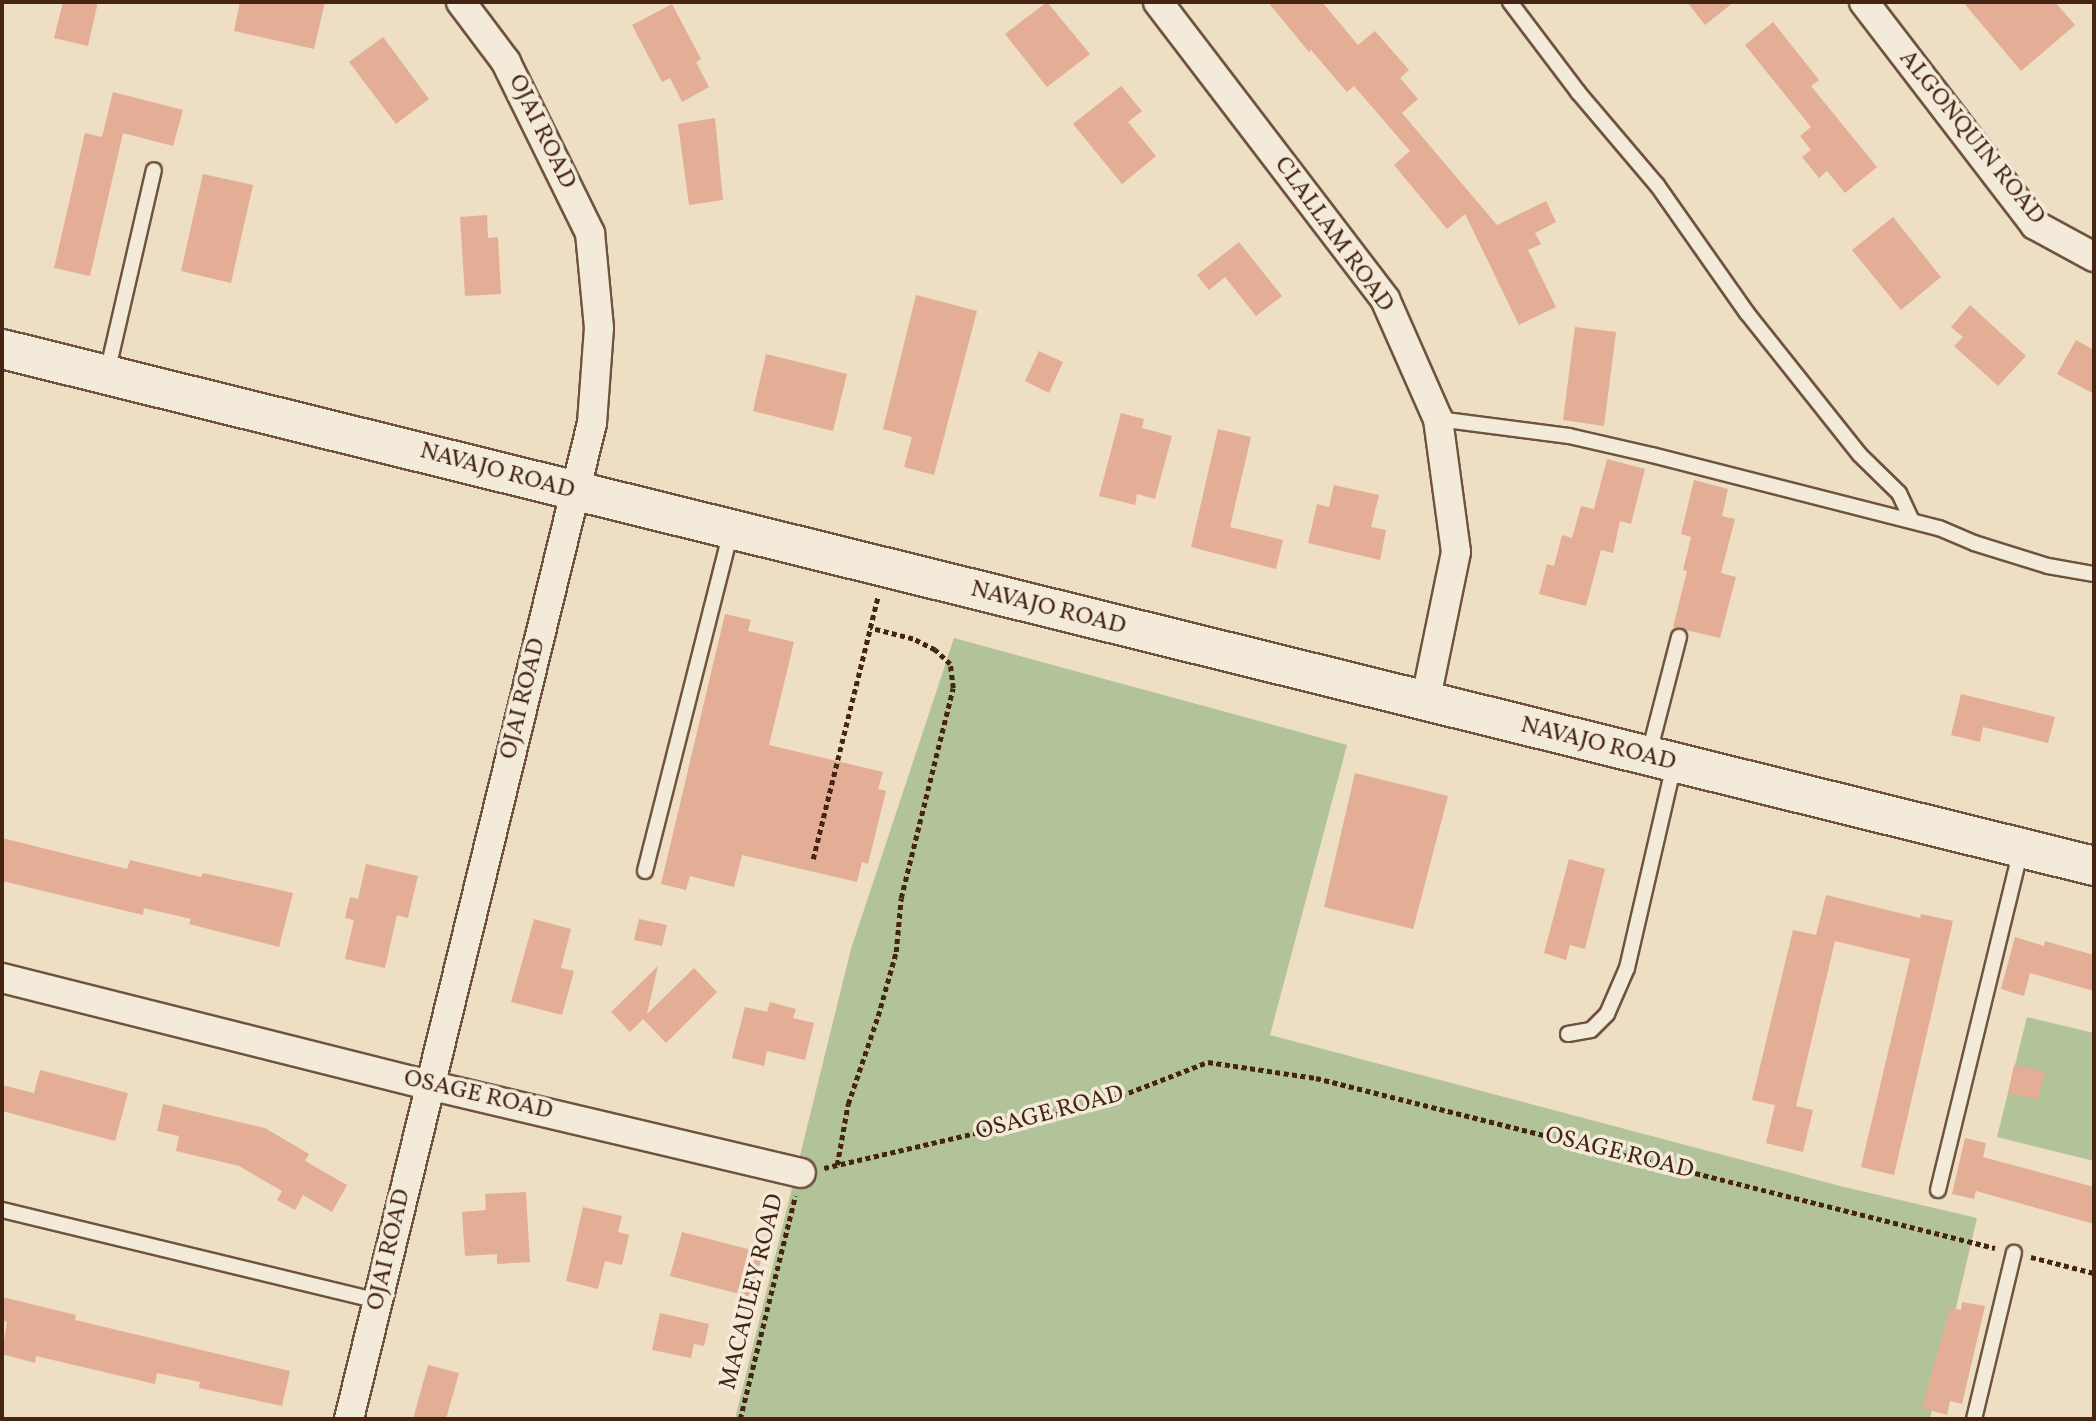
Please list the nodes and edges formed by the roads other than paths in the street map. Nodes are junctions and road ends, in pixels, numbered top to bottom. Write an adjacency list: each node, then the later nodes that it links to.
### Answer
1 (461, 2): 10 (street, OJAI ROAD)
2 (1158, 2): 9 (street, CLALLAM ROAD)
3 (1510, 2): 11 (lane)
4 (1864, 2): 6 (street, ALGONQUIN ROAD)
5 (154, 170): 8 (lane)
6 (2094, 257)
7 (2, 349): 8 (main road, NAVAJO ROAD)
8 (106, 374): 10 (main road, NAVAJO ROAD)
9 (1438, 419): 11 (lane); 15 (street, CLALLAM ROAD)
10 (575, 492): 12 (main road, NAVAJO ROAD); 22 (street, OJAI ROAD)
11 (1912, 521): 13 (lane)
12 (731, 530): 15 (main road, NAVAJO ROAD); 19 (lane)
13 (2094, 574)
14 (1679, 637): 16 (lane)
15 (1425, 703): 16 (main road, NAVAJO ROAD)
16 (1661, 761): 17 (main road, NAVAJO ROAD); 21 (lane)
17 (2021, 849): 18 (main road, NAVAJO ROAD); 24 (lane)
18 (2094, 866)
19 (645, 871)
20 (2, 978): 22 (street, OSAGE ROAD)
21 (1568, 1034)
22 (429, 1085): 23 (street, OSAGE ROAD); 27 (street, OJAI ROAD)
23 (801, 1172)
24 (1938, 1190)
25 (2, 1210): 27 (lane)
26 (2014, 1253): 29 (lane)
27 (377, 1301): 28 (street, OJAI ROAD)
28 (349, 1419)
29 (1974, 1419)

